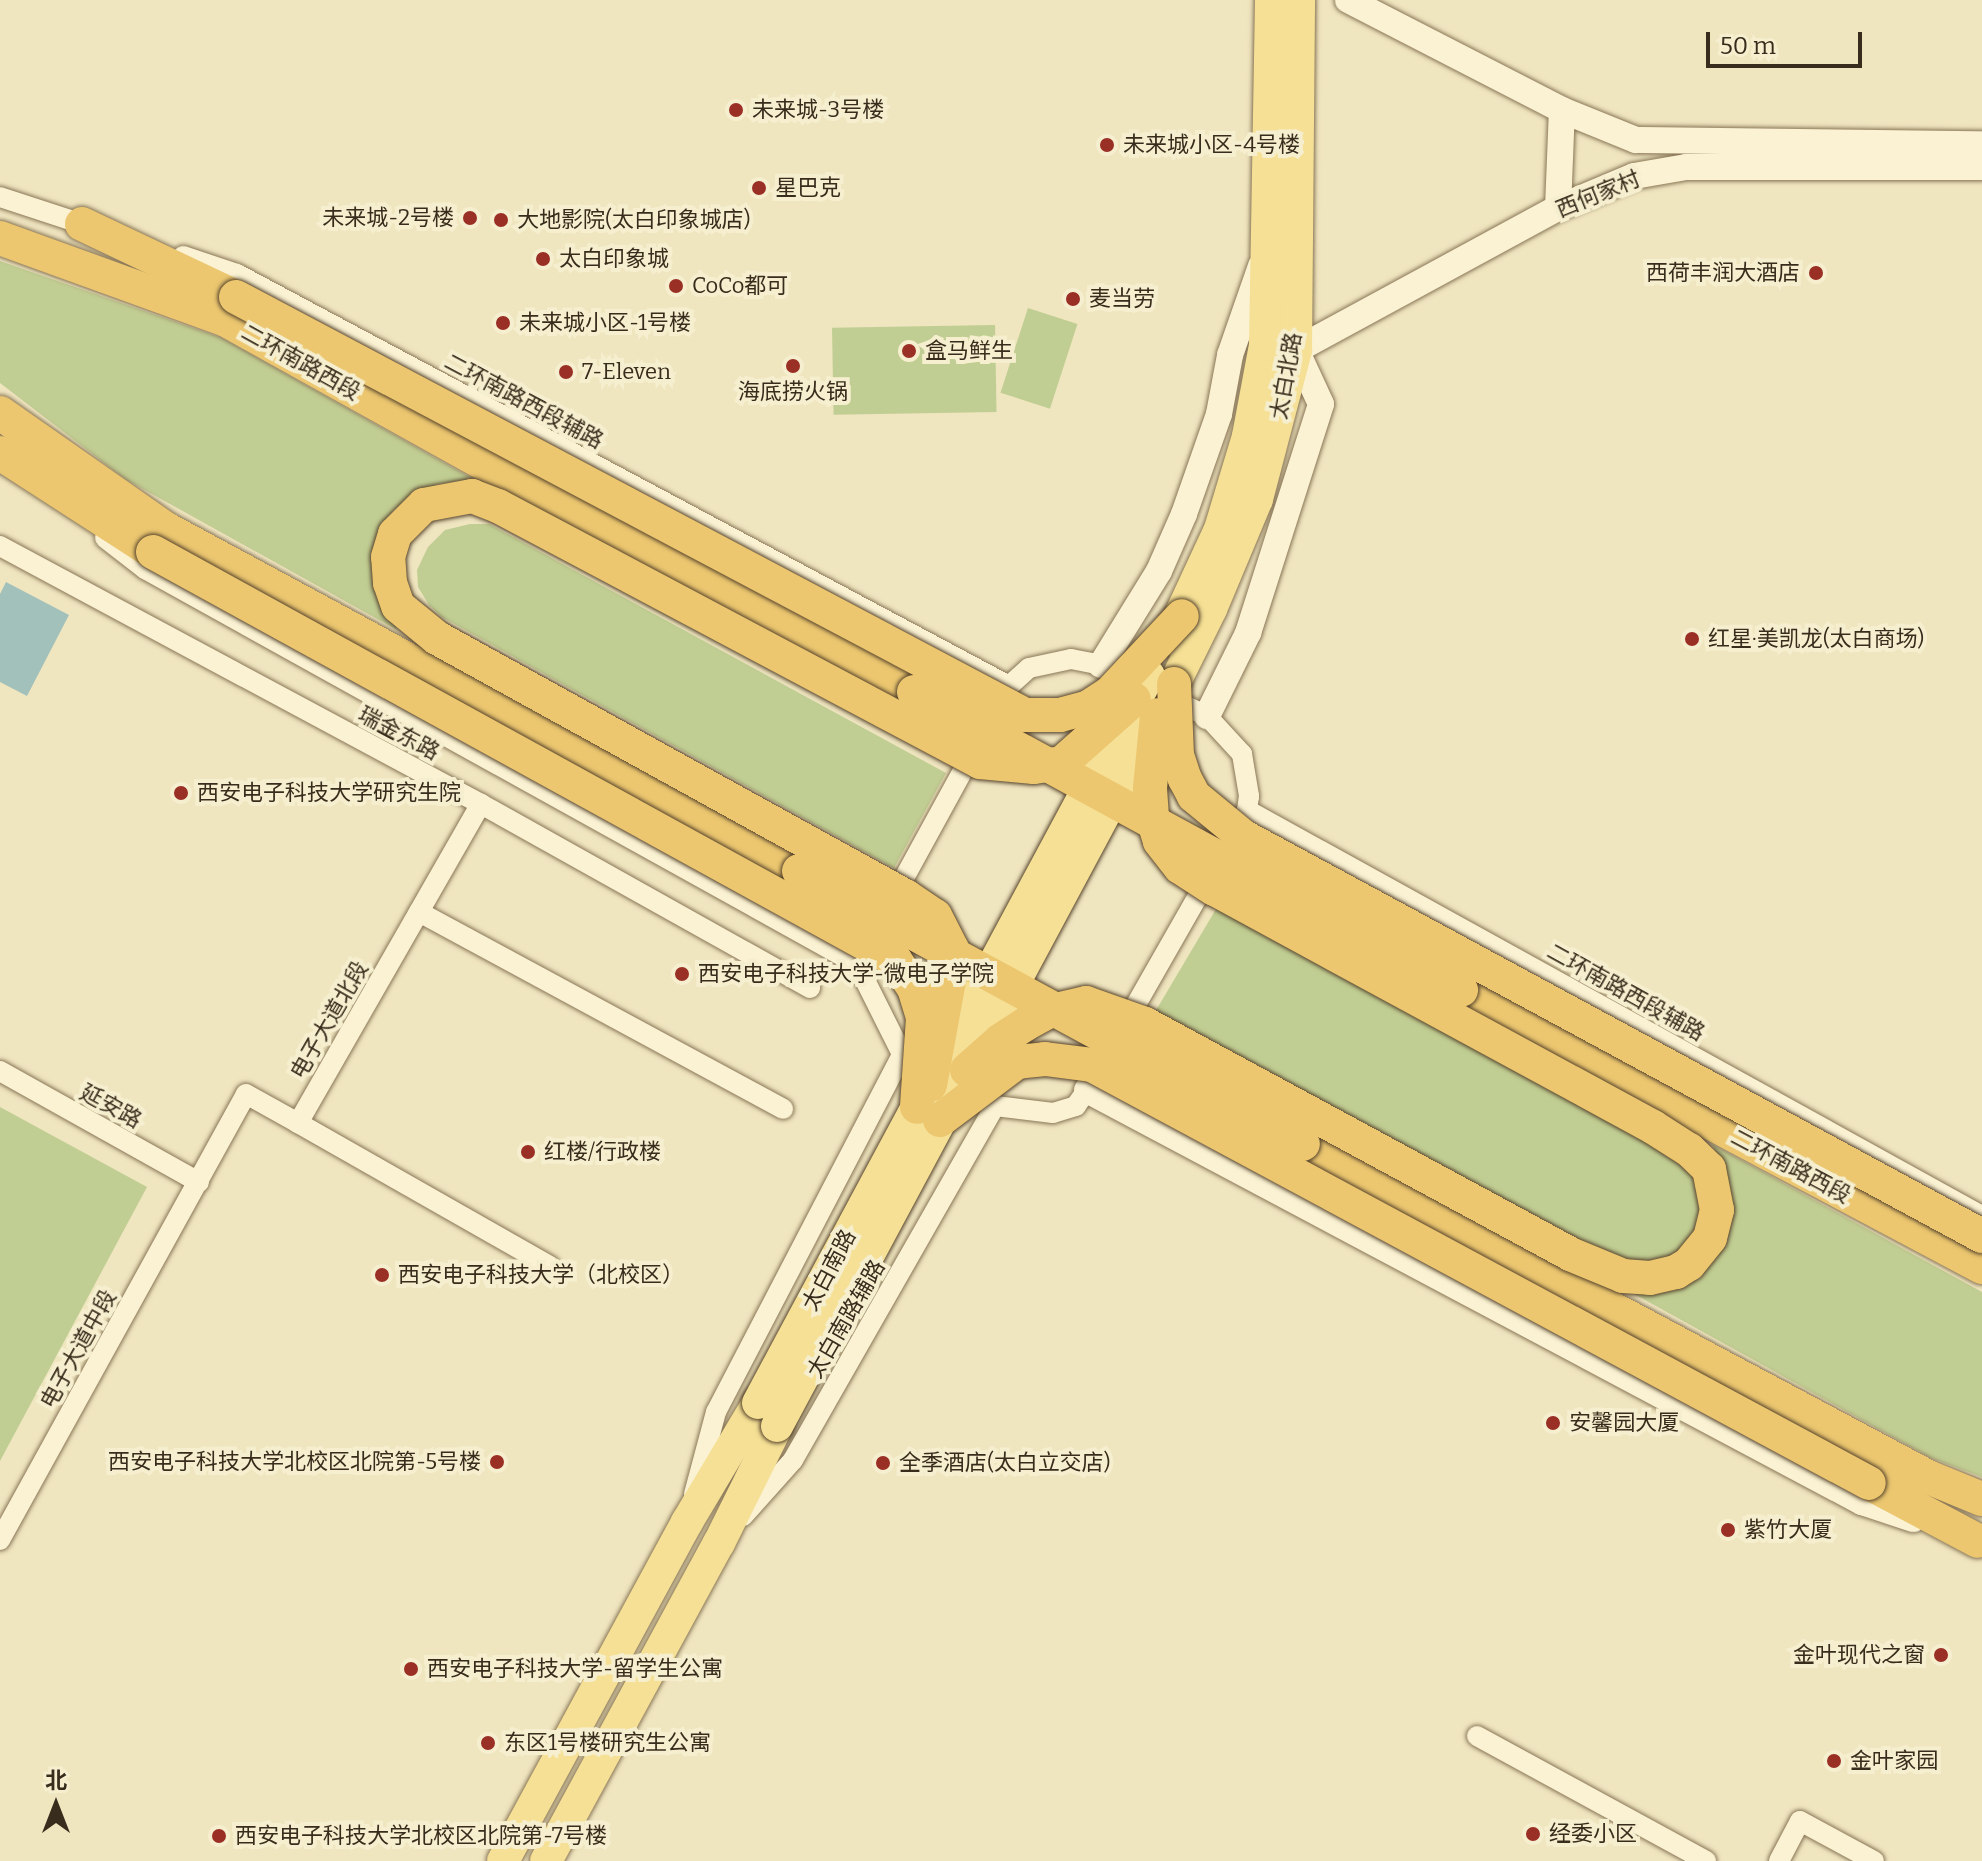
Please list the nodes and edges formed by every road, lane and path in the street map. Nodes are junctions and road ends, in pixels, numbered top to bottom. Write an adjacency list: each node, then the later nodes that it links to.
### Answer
1 (1271, 0): 11 (main road, 太白北路)
2 (1299, 0): 13 (main road, 太白北路)
3 (1348, 0): 4 (street, 西何家村)
4 (1562, 110): 5 (street, 西何家村); 8 (street)
5 (1982, 144)
6 (1982, 167): 8 (street, 西何家村)
7 (0, 197): 9 (street, 二环南路西段辅路)
8 (1558, 208): 13 (street, 西何家村)
9 (82, 224): 12 (highway); 24 (street, 二环南路西段辅路)
10 (0, 238): 12 (highway)
11 (1269, 244): 21 (main road, 太白北路); 23 (street)
12 (231, 309): 17 (highway, 二环南路西段); 21 (highway, bridge)
13 (1296, 350): 25 (main road, 太白北路); 28 (street)
14 (0, 414): 18 (highway)
15 (0, 455): 18 (highway); 32 (street)
16 (524, 517): 17 (highway); 20 (highway, bridge); 22 (highway, bridge)
17 (587, 521): 20 (highway); 36 (highway, 二环南路西段, bridge)
18 (159, 540): 27 (highway); 40 (highway, bridge)
19 (0, 546): 29 (street, 瑞金东路)
20 (641, 581): 25 (highway, bridge)
21 (1182, 616): 25 (main road, 太白北路)
22 (465, 653): 26 (highway, bridge); 27 (highway)
23 (1101, 665): 24 (street); 28 (street)
24 (1009, 686): 32 (street)
25 (1154, 693): 35 (highway, bridge); 37 (main road, 太白南路, bridge); 40 (main road, 太白南路, bridge); 48 (highway, bridge)
26 (552, 702): 27 (highway); 40 (highway, bridge)
27 (493, 703): 49 (highway, bridge)
28 (1207, 716): 30 (street)
29 (481, 804): 31 (street, 电子大道北段); 33 (street, 瑞金东路)
30 (1247, 810): 39 (street); 47 (street, 二环南路西段辅路)
31 (419, 912): 42 (street); 43 (street, 电子大道北段)
32 (857, 964): 34 (street)
33 (810, 988)
34 (902, 1054): 41 (street); 55 (street)
35 (1519, 1056): 36 (highway); 44 (highway, bridge)
36 (1600, 1064): 44 (highway); 52 (highway, 二环南路西段)
37 (967, 1070): 40 (main road, 太白南路, bridge); 46 (highway, bridge)
38 (0, 1071): 45 (street, 延安路)
39 (1087, 1090): 41 (street); 57 (street)
40 (929, 1104): 53 (main road, 太白南路, bridge); 57 (highway, bridge)
41 (995, 1106): 58 (street, 太白南路辅路)
42 (783, 1109)
43 (298, 1123): 45 (street); 51 (street)
44 (1653, 1127): 50 (highway, bridge)
45 (199, 1182): 56 (street, 电子大道中段)
46 (1478, 1204): 49 (highway); 50 (highway, bridge)
47 (1982, 1216)
48 (1982, 1236)
49 (1503, 1252): 50 (highway); 54 (highway)
50 (1570, 1254)
51 (550, 1266)
52 (1982, 1267)
53 (768, 1414): 55 (main road, 太白南路); 58 (main road, 太白南路)
54 (1982, 1499)
55 (687, 1522): 60 (main road, 太白南路)
56 (0, 1540)
57 (1980, 1541)
58 (719, 1543): 61 (main road, 太白南路)
59 (1477, 1736): 62 (street)
60 (503, 1861)
61 (546, 1861)
62 (1706, 1861)
63 (1779, 1861): 64 (street)
64 (1874, 1861)

